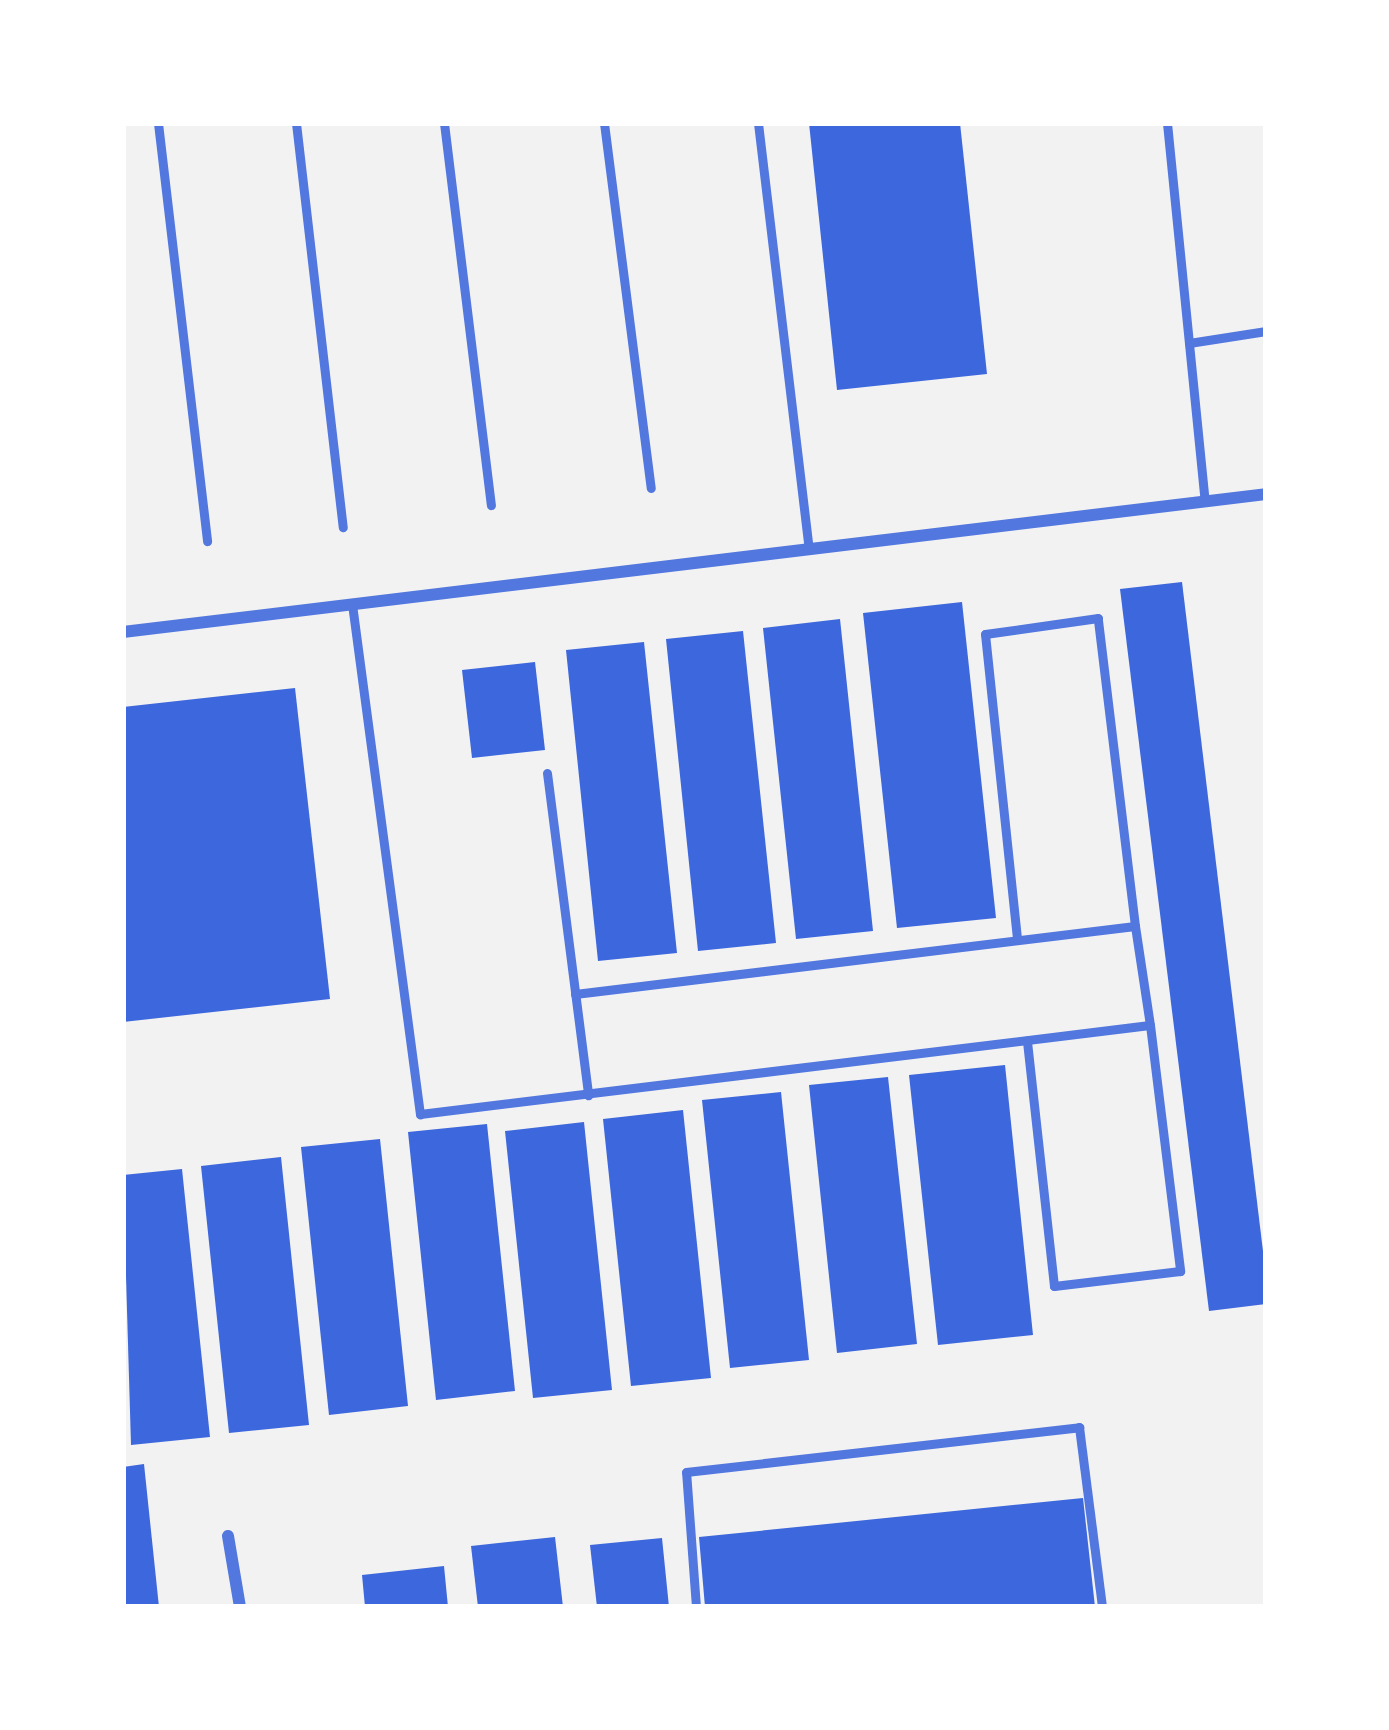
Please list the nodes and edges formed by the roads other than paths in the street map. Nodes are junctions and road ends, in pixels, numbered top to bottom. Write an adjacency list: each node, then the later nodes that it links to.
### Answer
1 (158, 123): 14 (lane)
2 (296, 123): 13 (lane)
3 (444, 123): 12 (lane)
4 (604, 123): 9 (lane)
5 (758, 123): 15 (lane)
6 (1167, 123): 8 (lane)
7 (1266, 331): 8 (lane)
8 (1190, 343): 11 (lane)
9 (651, 488)
10 (1266, 494): 11 (street)
11 (1205, 501): 15 (street)
12 (491, 505)
13 (343, 527)
14 (207, 541)
15 (809, 549): 16 (street)
16 (352, 604): 17 (street); 24 (lane)
17 (123, 632)
18 (547, 773): 21 (lane)
19 (1136, 926): 20 (lane); 20 (lane); 22 (lane)
20 (1017, 939): 21 (lane)
21 (574, 994): 24 (lane)
22 (1150, 1025): 23 (lane); 23 (lane)
23 (1027, 1040): 24 (lane)
24 (588, 1095)
25 (228, 1536): 26 (street)
26 (240, 1607)
27 (696, 1607): 28 (lane)
28 (1102, 1607)

